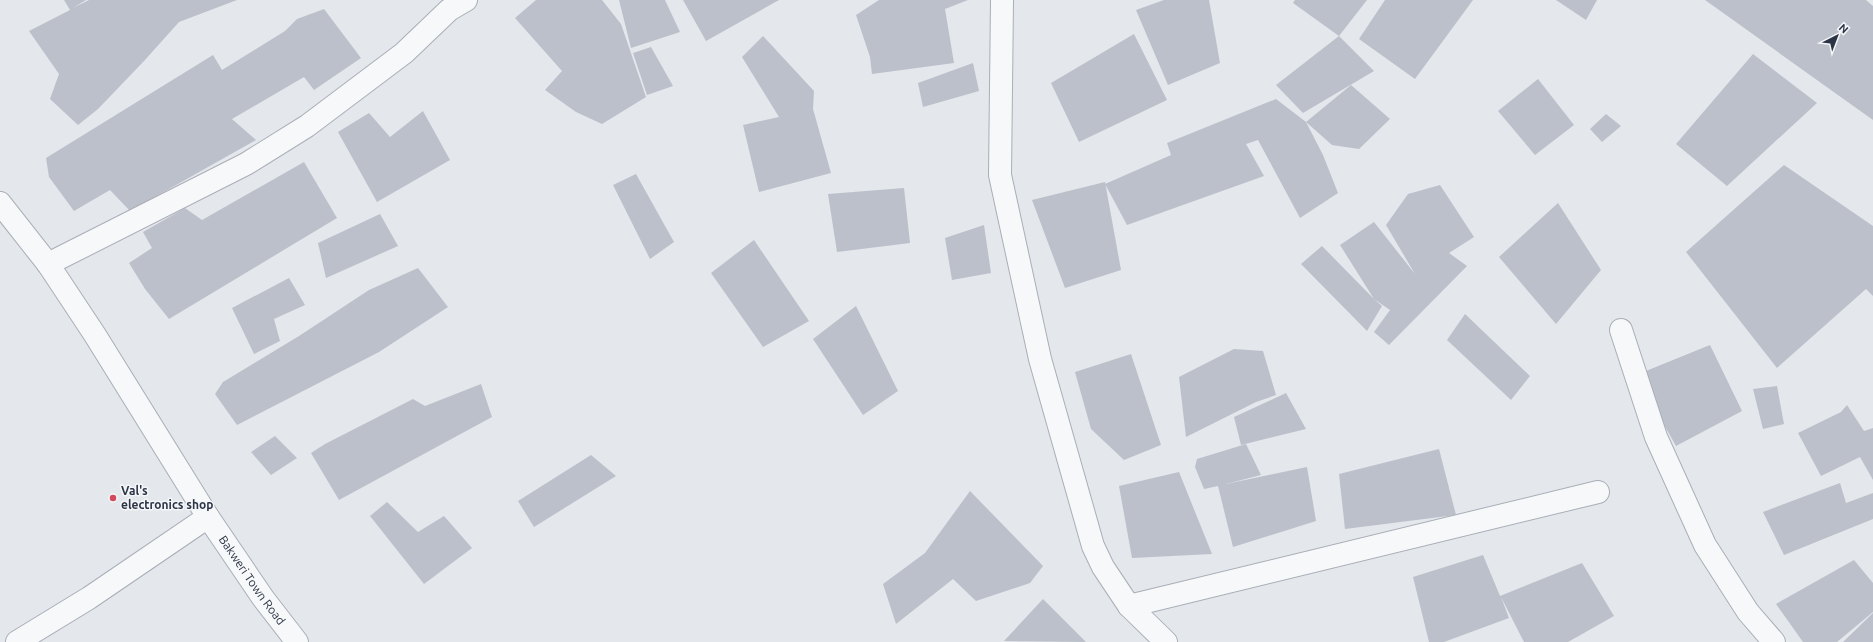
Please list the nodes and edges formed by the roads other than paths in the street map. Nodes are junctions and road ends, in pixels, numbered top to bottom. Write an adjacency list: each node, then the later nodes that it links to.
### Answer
1 (1002, 0): 8 (street)
2 (458, 5): 4 (street)
3 (0, 203): 4 (street, Bakweri Town Road)
4 (48, 264): 7 (street, Bakweri Town Road)
5 (1621, 330): 12 (street)
6 (1598, 492): 8 (street)
7 (208, 517): 9 (street); 10 (street, Bakweri Town Road)
8 (1129, 606): 11 (street)
9 (17, 642)
10 (297, 642)
11 (1166, 642)
12 (1774, 642)

